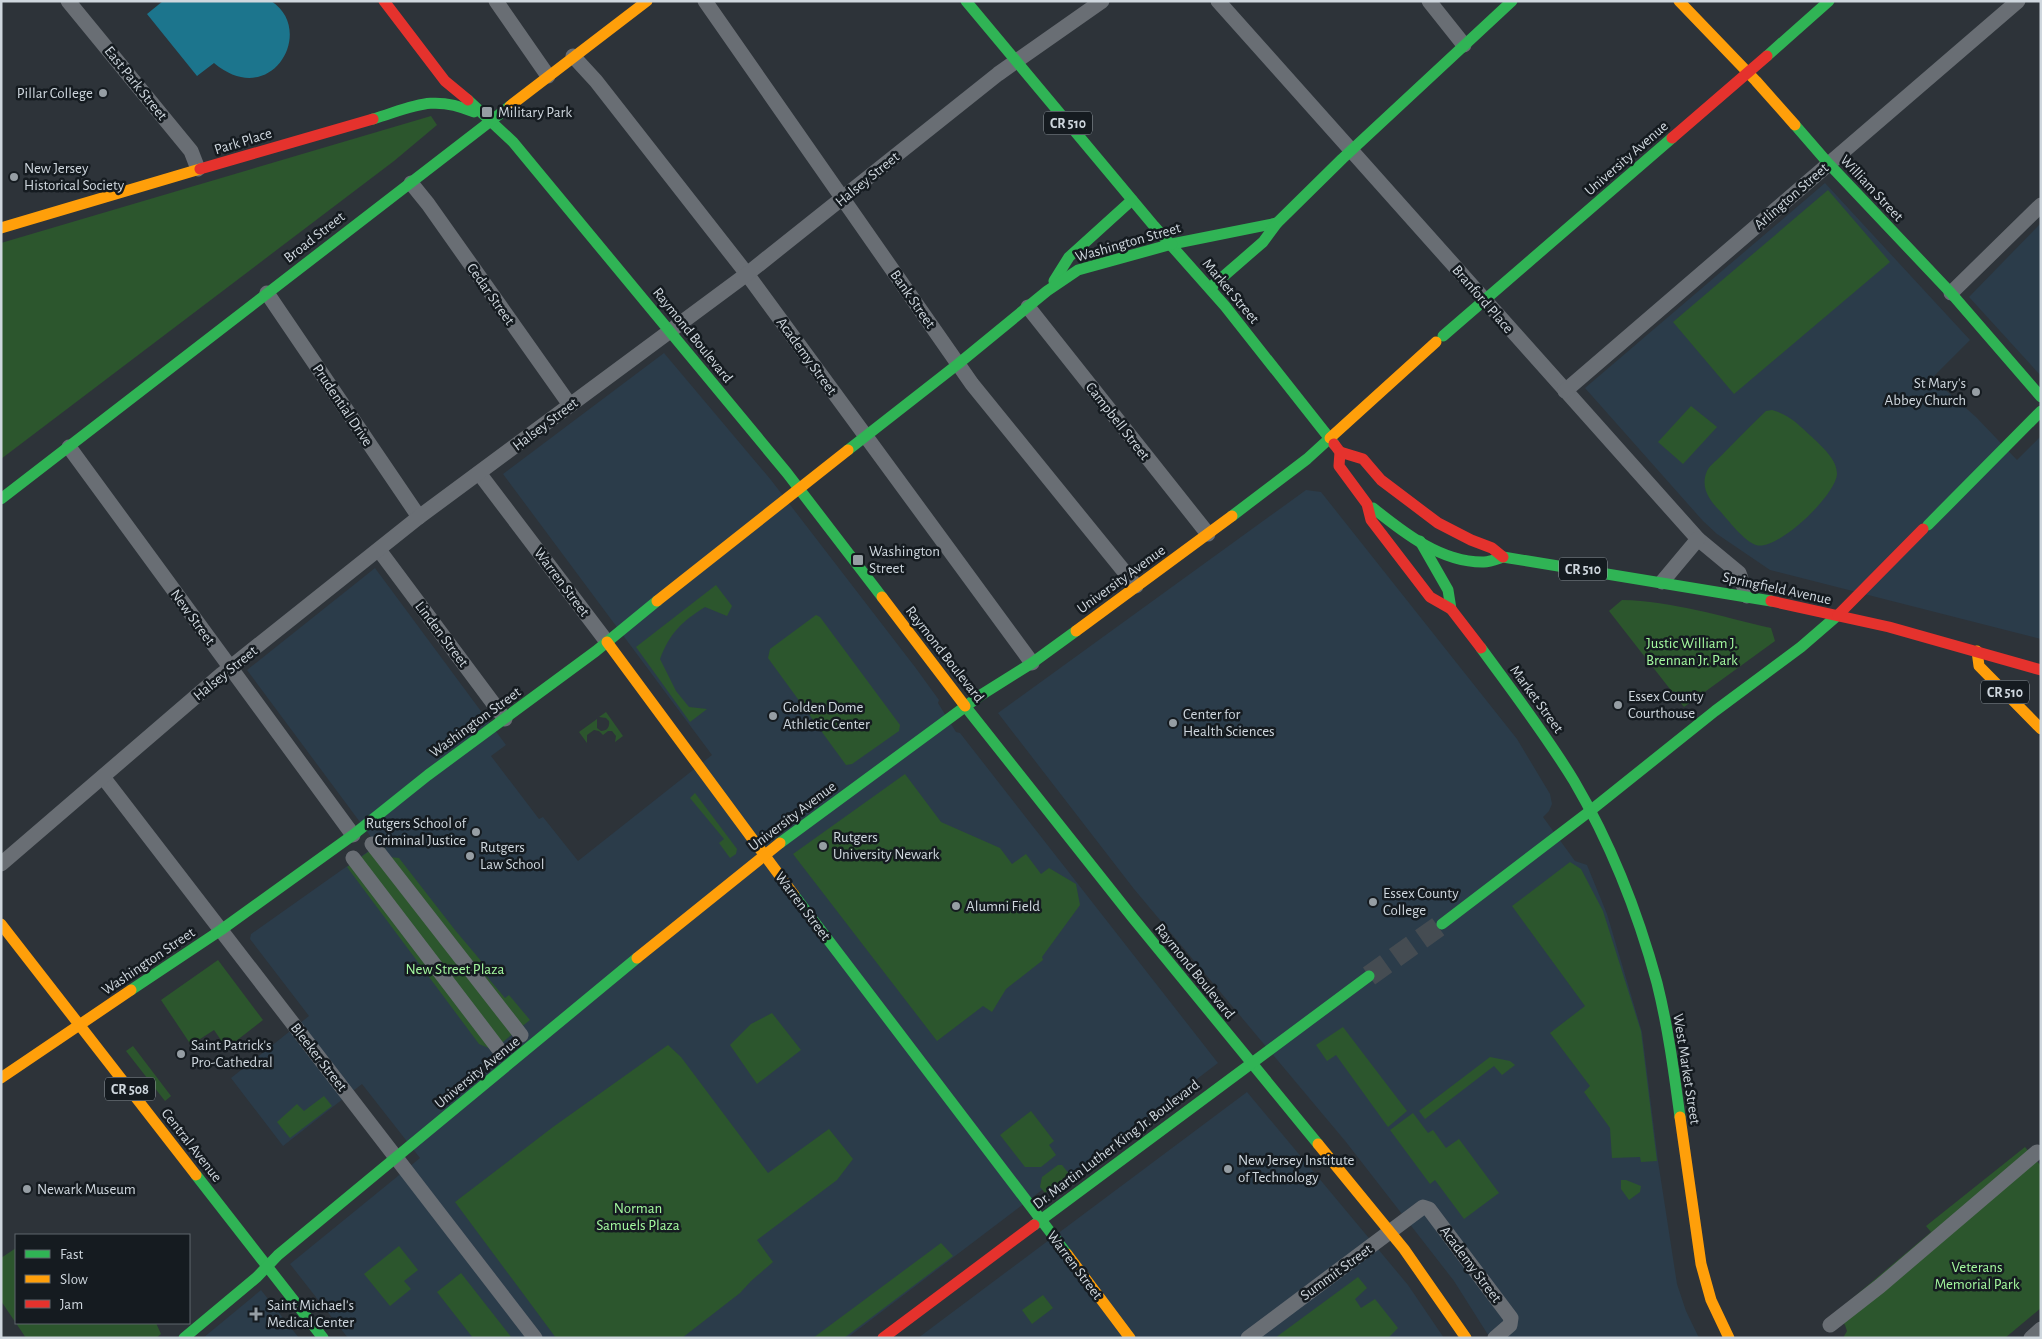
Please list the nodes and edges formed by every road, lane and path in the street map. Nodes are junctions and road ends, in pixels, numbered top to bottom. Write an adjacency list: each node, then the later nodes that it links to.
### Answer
1 (68, 1): 22 (street, East Park Street)
2 (384, 1): 19 (main road, Raymond Boulevard)
3 (496, 1): 18 (street)
4 (647, 1): 15 (main road, Broad Street)
5 (705, 1): 24 (street, Bank Street)
6 (966, 1): 16 (main road, Market Street / CR 510)
7 (1102, 1): 16 (street, Halsey Street)
8 (1218, 1): 20 (street, Branford Place)
9 (1429, 1): 14 (street)
10 (1512, 1): 14 (main road)
11 (1679, 1): 17 (main road, William Street)
12 (1829, 1): 17 (main road, University Avenue)
13 (2018, 1): 21 (street, Arlington Street)
14 (1464, 45): 20 (main road)
15 (573, 56): 18 (main road, Broad Street); 30 (street, Academy Street)
16 (1016, 61): 24 (street, Halsey Street); 25 (main road, Market Street / CR 510)
17 (1747, 74): 21 (main road, William Street); 35 (main road, University Avenue)
18 (548, 76): 19 (main road, Broad Street)
19 (492, 120): 22 (main road, Park Place); 23 (main road, Broad Street); 37 (main road, Raymond Boulevard)
20 (1352, 150): 27 (main road); 35 (street, Branford Place)
21 (1828, 163): 34 (main road, William Street); 39 (street, Arlington Street)
22 (198, 169): 28 (main road, Park Place)
23 (411, 183): 33 (main road, Broad Street); 41 (street, Cedar Street)
24 (843, 198): 30 (street, Halsey Street); 38 (street, Bank Street)
25 (1132, 200): 29 (main road, Market Street / CR 510); 32 (main road)
26 (2041, 205): 34 (street)
27 (1277, 223): 29 (main road, Washington Street); 31 (main road)
28 (1, 228)
29 (1172, 244): 31 (main road, Market Street / CR 510); 32 (main road, Washington Street)
30 (747, 274): 37 (street, Halsey Street); 43 (street, Academy Street)
31 (1210, 288): 44 (main road, Market Street / CR 510)
32 (1047, 291): 36 (main road, Washington Street)
33 (267, 293): 45 (main road, Broad Street); 52 (street, Prudential Drive)
34 (1951, 293): 40 (main road, William Street)
35 (1484, 300): 39 (street, Branford Place); 44 (main road, University Avenue)
36 (1028, 307): 38 (main road, Washington Street); 53 (street, Campbell Street)
37 (670, 330): 41 (street, Halsey Street); 49 (main road, Raymond Boulevard)
38 (958, 364): 43 (main road, Washington Street); 59 (street, Bank Street)
39 (1565, 391): 54 (street, Branford Place)
40 (2041, 397)
41 (570, 405): 47 (street, Halsey Street)
42 (2041, 412): 62 (main road)
43 (865, 435): 49 (main road, Washington Street); 65 (street, Academy Street)
44 (1330, 438): 46 (main road, Market Street / CR 510); 53 (main road, University Avenue)
45 (70, 447): 50 (main road, Broad Street); 66 (street, New Street)
46 (1340, 452): 48 (main road, Springfield Avenue / CR 510); 51 (main road, Market Street)
47 (479, 473): 52 (street, Halsey Street); 63 (street, Warren Street)
48 (1381, 480): 55 (main road, Market Street); 57 (main road, Springfield Avenue / CR 510)
49 (799, 489): 63 (main road, Washington Street); 68 (main road, Raymond Boulevard)
50 (1, 499)
51 (1367, 504): 55 (main road, Springfield Avenue); 61 (main road, Market Street)
52 (419, 517): 56 (street, Halsey Street)
53 (1208, 534): 59 (main road, University Avenue)
54 (1698, 539): 58 (street); 60 (street, Branford Place)
55 (1422, 544): 57 (main road, Springfield Avenue / CR 510); 61 (main road, Market Street)
56 (379, 550): 66 (street, Halsey Street); 69 (street, Linden Street)
57 (1503, 557): 58 (main road, Springfield Avenue / CR 510)
58 (1662, 582): 60 (main road, Springfield Avenue / CR 510)
59 (1136, 586): 65 (main road, University Avenue)
60 (1747, 596): 62 (main road, Springfield Avenue / CR 510)
61 (1451, 609): 72 (main road, Market Street)
62 (1838, 616): 64 (main road, Springfield Avenue / CR 510); 72 (main road)
63 (607, 642): 69 (main road, Washington Street); 75 (main road, Warren Street)
64 (1977, 651): 67 (main road, Springfield Avenue); 70 (main road, CR 510)
65 (1032, 663): 68 (main road, University Avenue)
66 (230, 668): 71 (street, Halsey Street); 73 (street, New Street)
67 (2041, 670)
68 (966, 706): 75 (main road, University Avenue); 110 (main road, Raymond Boulevard)
69 (505, 719): 73 (main road, Washington Street)
70 (2041, 729)
71 (103, 777): 77 (street, Halsey Street); 84 (street, Bleeker Street)
72 (1590, 811): 83 (main road); 111 (main road, West Market Street)
73 (353, 835): 84 (main road, Washington Street)
74 (372, 844): 78 (street)
75 (764, 855): 97 (main road, University Avenue); 99 (main road, Warren Street)
76 (352, 858): 79 (street)
77 (1, 864)
78 (390, 867): 79 (street); 80 (street)
79 (378, 891): 81 (street)
80 (412, 896): 81 (street); 85 (street)
81 (400, 920): 86 (street)
82 (1, 924): 91 (main road, Central Avenue / CR 508)
83 (1442, 924)
84 (221, 930): 91 (main road, Washington Street); 97 (street, Bleeker Street)
85 (454, 950): 86 (street); 88 (street)
86 (434, 965): 89 (street)
87 (1369, 976): 99 (main road, Dr. Martin Luther King Jr. Boulevard)
88 (486, 990): 89 (street); 90 (street)
89 (471, 1013): 93 (street)
90 (510, 1020): 92 (street); 93 (street)
91 (81, 1025): 95 (main road, Washington Street); 100 (main road, Central Avenue / CR 508)
92 (521, 1035)
93 (490, 1037): 94 (street)
94 (501, 1052)
95 (1, 1078)
96 (2037, 1152): 101 (street)
97 (396, 1157): 100 (main road, University Avenue); 106 (street, Bleeker Street)
98 (1423, 1207): 103 (street, Academy Street); 109 (street, Summit Street)
99 (1041, 1219): 107 (main road, Dr. Martin Luther King Jr. Boulevard); 108 (main road, Warren Street)
100 (267, 1267): 104 (main road, University Avenue); 105 (main road, Central Avenue / CR 508)
101 (1830, 1325)
102 (2041, 1329): 112 (street)
103 (1496, 1337)
104 (184, 1338)
105 (323, 1338)
106 (534, 1338)
107 (883, 1338)
108 (1130, 1338)
109 (1248, 1338)
110 (1466, 1338)
111 (1729, 1338)
112 (2031, 1338)

